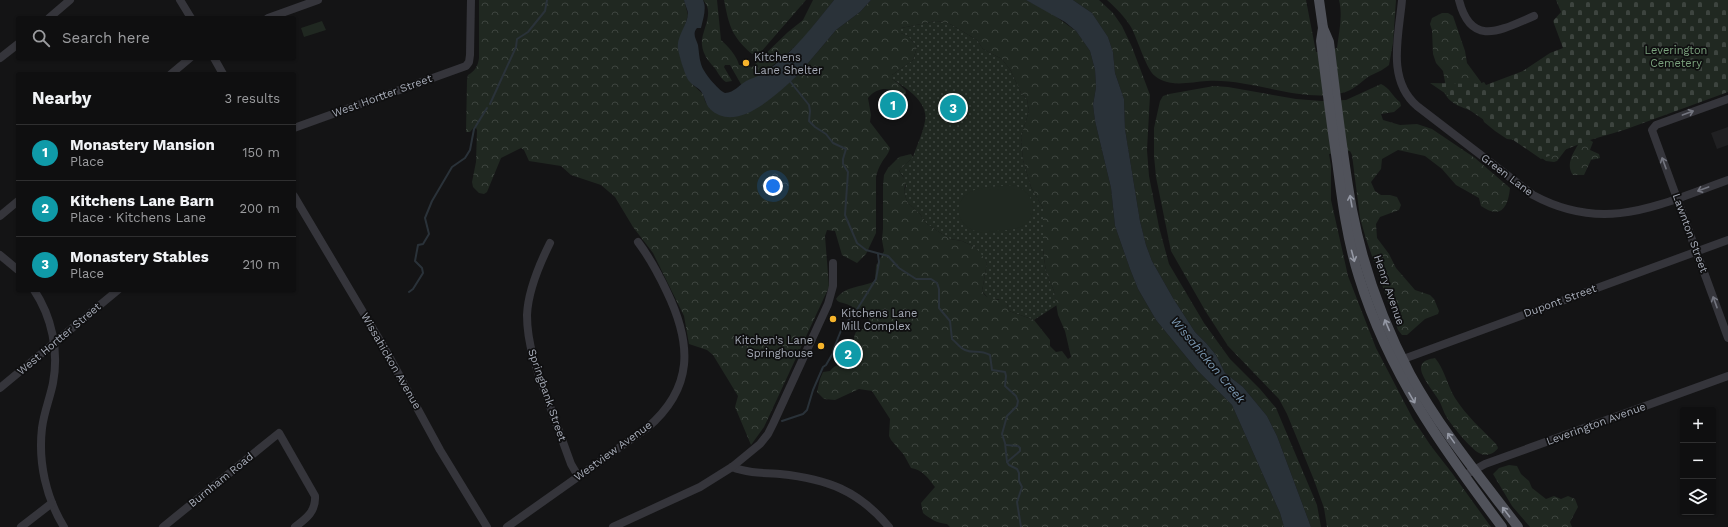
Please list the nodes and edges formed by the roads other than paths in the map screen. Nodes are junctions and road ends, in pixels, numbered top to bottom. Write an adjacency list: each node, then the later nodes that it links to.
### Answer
1 (70, 0): 8 (street)
2 (180, 0): 9 (street)
3 (318, 0): 10 (street)
4 (471, 0): 19 (street, West Hortter Street)
5 (1319, 0): 20 (main road, Henry Avenue)
6 (1402, 0): 23 (street, Green Lane)
7 (1459, 0): 11 (street)
8 (51, 16)
9 (190, 16)
10 (274, 16)
11 (1534, 16)
12 (16, 46): 13 (street)
13 (0, 58)
14 (188, 60): 16 (street)
15 (215, 60): 17 (street)
16 (173, 72)
17 (222, 72)
18 (1728, 99): 23 (street, Lawnton Street, one-way to 18)
19 (296, 127)
20 (1341, 161): 37 (main road, Henry Avenue, one-way to 20); 38 (main road, Henry Avenue, one-way to 38)
21 (1728, 180): 23 (street, Green Lane, one-way to 23)
22 (296, 199): 49 (street, Wissahickon Avenue)
23 (1677, 199): 29 (street, Lawnton Street)
24 (16, 203): 25 (street)
25 (0, 216)
26 (1728, 240): 29 (street, Dupont Street)
27 (638, 242): 43 (street, Westview Avenue)
28 (550, 243): 43 (street, Springbank Street)
29 (1696, 252): 35 (street, Lawnton Street, one-way to 29); 37 (street, Dupont Street)
30 (0, 255): 32 (street)
31 (834, 263): 41 (street)
32 (16, 268)
33 (35, 292): 36 (street)
34 (116, 292): 36 (street, West Hortter Street)
35 (1728, 338)
36 (54, 343): 40 (street, West Hortter Street); 44 (street)
37 (1403, 359): 38 (street, Dupont Street); 42 (main road, Henry Avenue, one-way to 37)
38 (1393, 364): 42 (main road, Henry Avenue, one-way to 42)
39 (1728, 376): 42 (street, Leverington Avenue)
40 (0, 388)
41 (732, 467): 51 (street); 52 (street)
42 (1469, 473): 53 (main road, Henry Avenue); 54 (main road, Henry Avenue, one-way to 42)
43 (578, 476): 50 (street, Westview Avenue)
44 (52, 503): 45 (street); 46 (street)
45 (21, 527)
46 (64, 527)
47 (163, 527): 48 (street, Burnham Road)
48 (295, 527)
49 (487, 527)
50 (507, 527)
51 (613, 527)
52 (889, 527)
53 (1502, 527)
54 (1518, 527)

